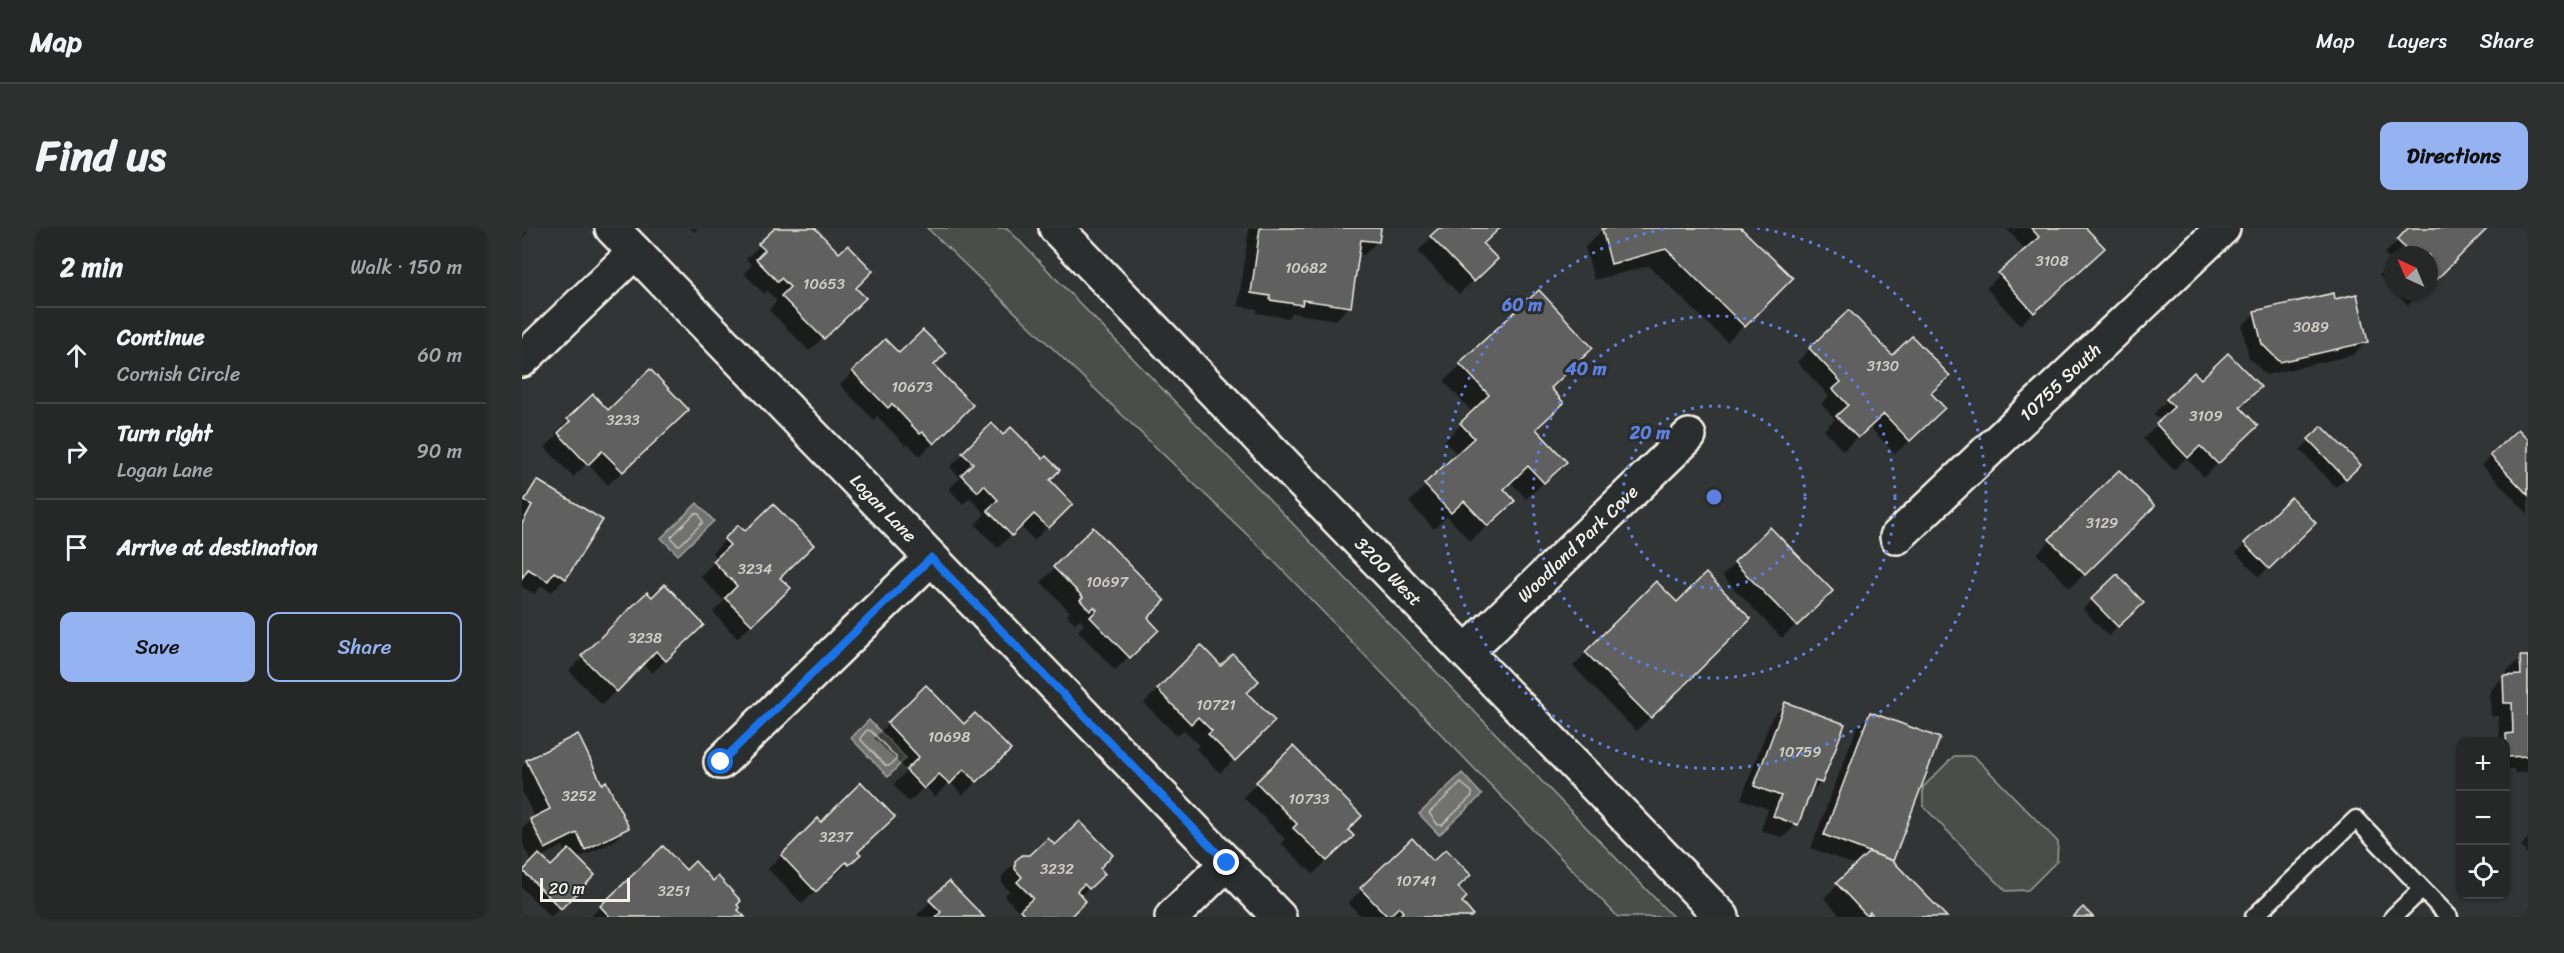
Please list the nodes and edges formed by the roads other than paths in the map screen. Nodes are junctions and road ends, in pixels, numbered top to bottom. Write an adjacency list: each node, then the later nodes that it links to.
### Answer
1 (612, 228): 4 (street, Logan Lane)
2 (1056, 228): 9 (street, 3200 West)
3 (2223, 228): 7 (street, 10755 South)
4 (635, 252): 5 (street); 8 (street, Logan Lane)
5 (522, 360)
6 (1689, 435): 9 (street, Woodland Park Cove)
7 (1897, 537)
8 (931, 558): 10 (street); 11 (street, Logan Lane)
9 (1467, 651): 15 (street, 3200 West)
10 (721, 762)
11 (1227, 863): 13 (street); 14 (street, Logan Lane)
12 (2422, 889): 16 (lane); 17 (lane); 18 (lane)
13 (1172, 917)
14 (1279, 917)
15 (1722, 917)
16 (2254, 917)
17 (2393, 917)
18 (2449, 917)

